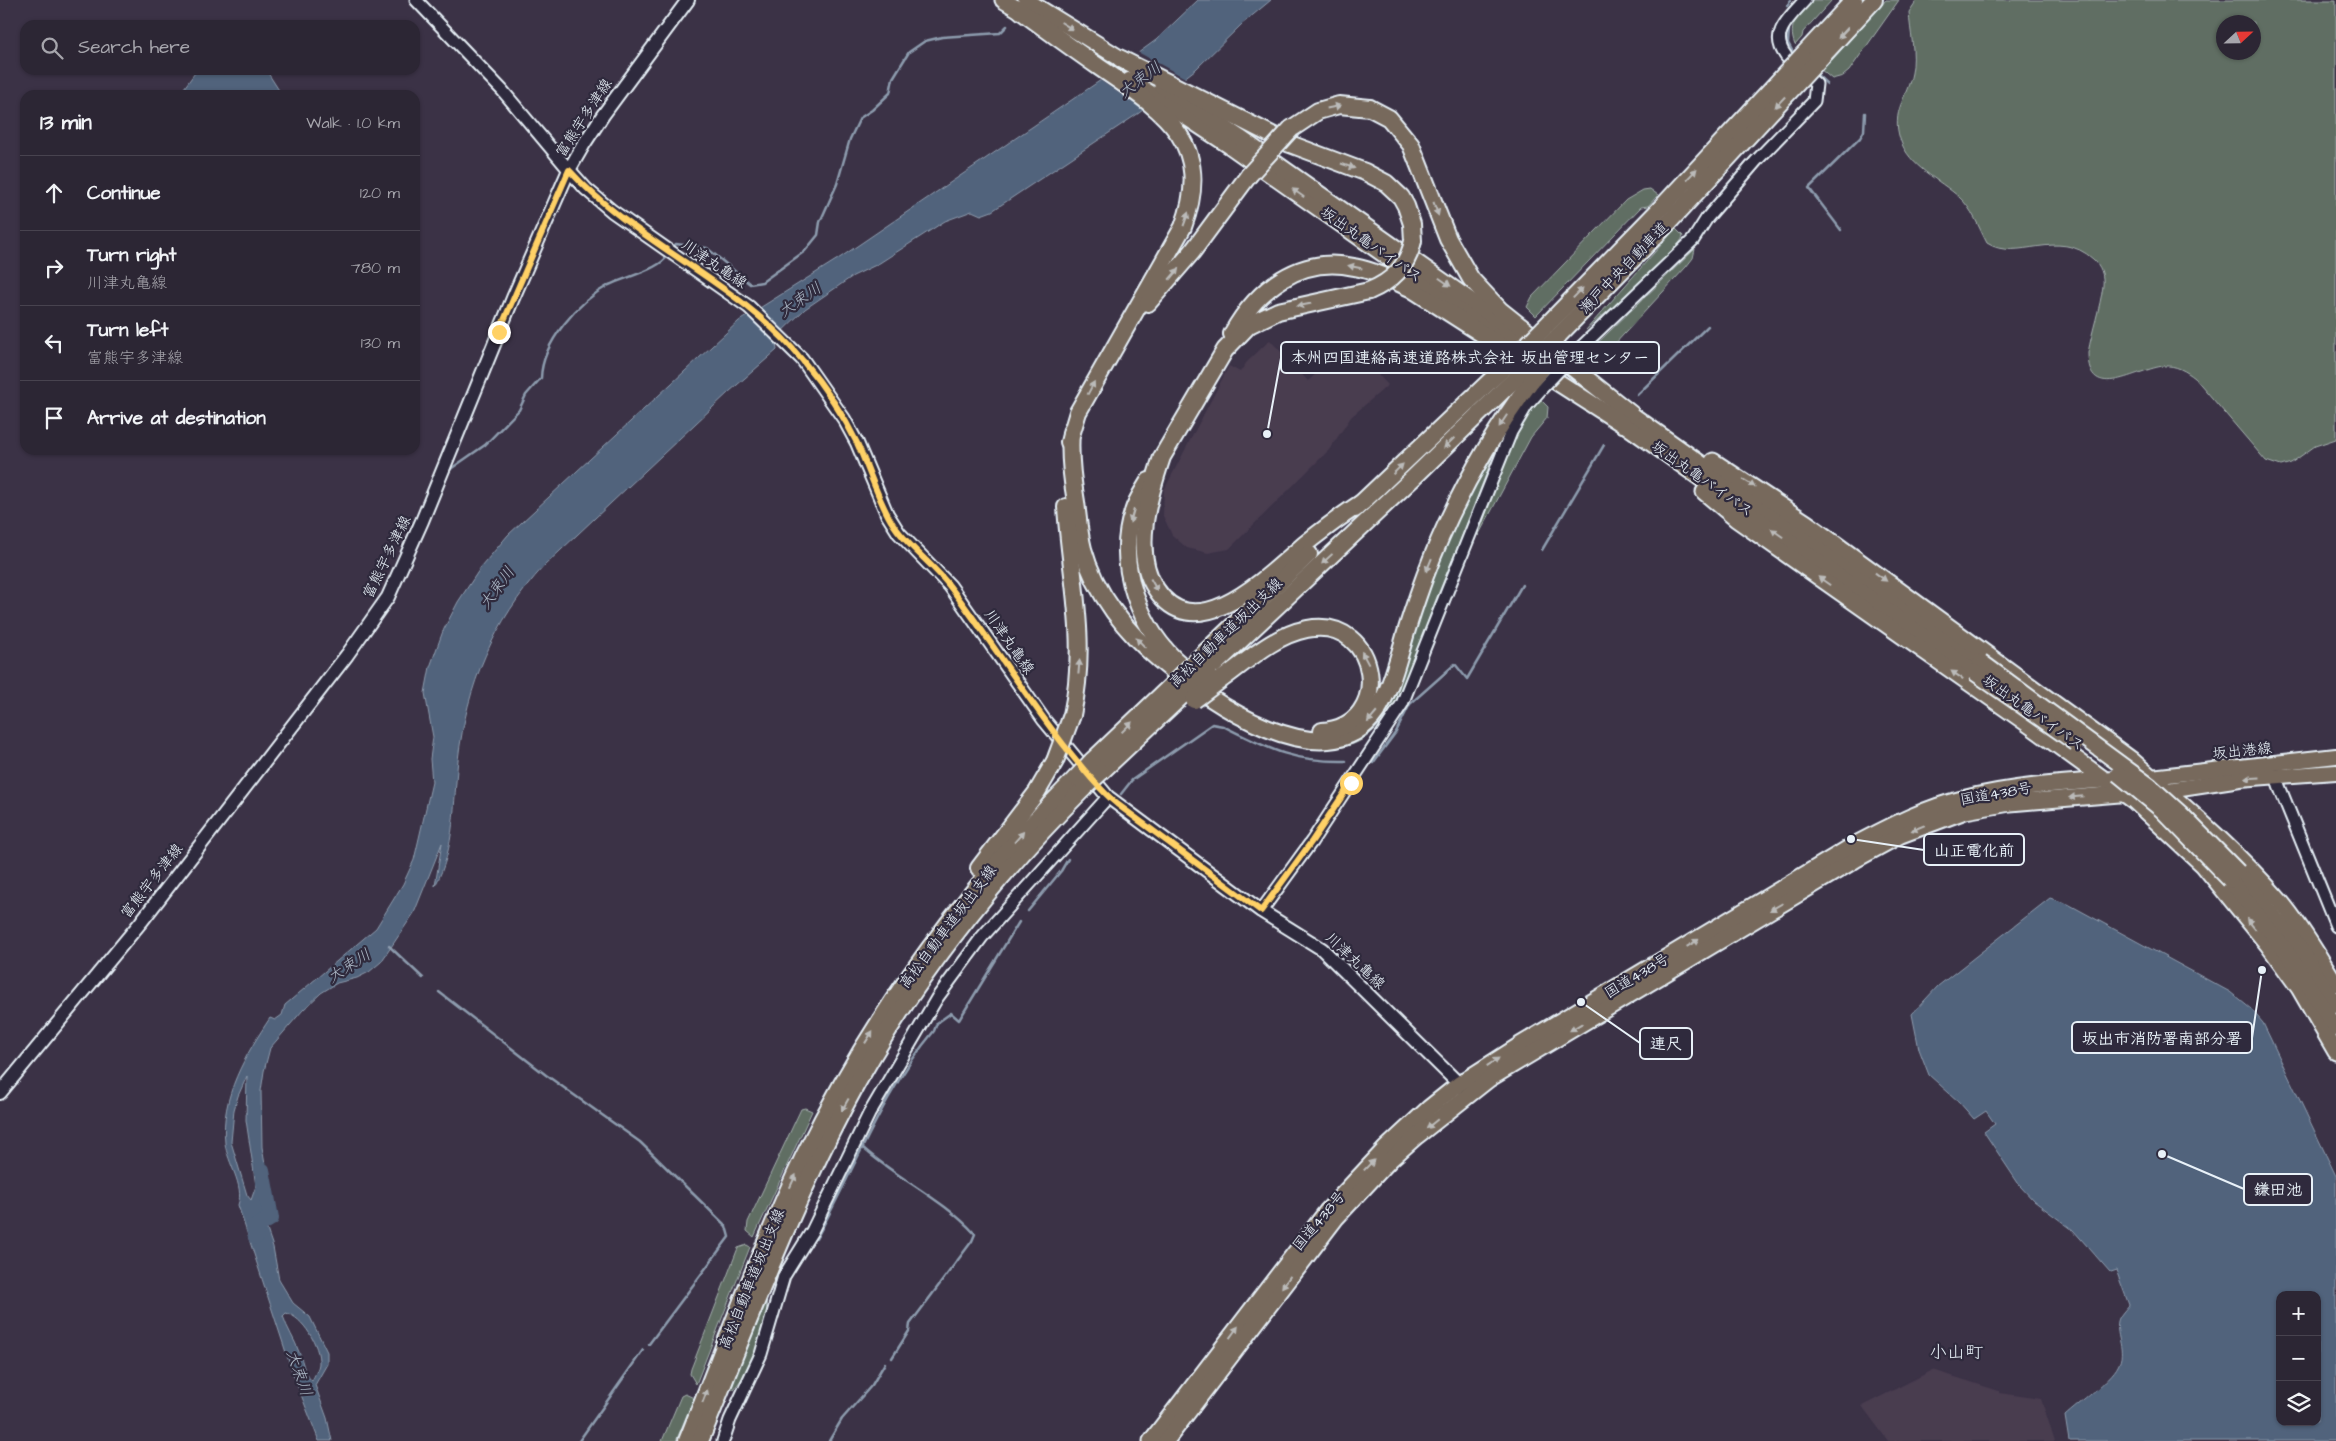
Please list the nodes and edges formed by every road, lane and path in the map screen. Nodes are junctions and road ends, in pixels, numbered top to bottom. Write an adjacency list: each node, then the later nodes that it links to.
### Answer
1 (416, 0): 13 (street)
2 (688, 0): 13 (main road, 富熊宇多津線)
3 (1003, 0): 7 (highway)
4 (1805, 0): 16 (street)
5 (1854, 0): 8 (highway, 瀬戸中央自動車道)
6 (1874, 0): 8 (highway, 瀬戸中央自動車道, one-way to 8)
7 (1023, 6): 9 (highway)
8 (1807, 61): 14 (highway, 瀬戸中央自動車道, bridge)
9 (1112, 65): 10 (highway); 10 (highway)
10 (1178, 104): 11 (highway); 11 (highway, 坂出丸亀バイパス); 15 (highway, one-way to 10)
11 (1206, 115): 12 (highway); 12 (highway, 坂出丸亀バイパス)
12 (1219, 123): 18 (highway, one-way to 18, bridge); 19 (highway, 坂出丸亀バイパス)
13 (569, 170): 37 (main road, 川津丸亀線); 48 (main road, 富熊宇多津線)
14 (1665, 215): 16 (highway, 瀬戸中央自動車道, one-way to 14); 16 (highway, 瀬戸中央自動車道)
15 (1119, 337): 19 (highway, one-way to 19, bridge); 20 (highway, one-way to 15)
16 (1561, 340): 17 (highway, 瀬戸中央自動車道, bridge); 17 (highway, bridge)
17 (1525, 376): 20 (highway, one-way to 20); 22 (highway, 瀬戸中央自動車道, one-way to 17); 22 (highway, 瀬戸中央自動車道, one-way to 22); 40 (street)
18 (1205, 382): 19 (highway, one-way to 18); 21 (highway)
19 (1627, 419): 26 (highway, one-way to 19); 30 (highway, one-way to 30); 39 (highway, 坂出丸亀バイパス, bridge)
20 (1071, 432): 42 (highway, one-way to 20, bridge)
21 (1162, 457): 22 (highway, one-way to 22); 23 (highway, one-way to 23)
22 (1359, 513): 23 (highway, 高松自動車道坂出支線)
23 (1209, 670): 24 (highway, 高松自動車道坂出支線, bridge)
24 (1184, 692): 27 (highway, 高松自動車道坂出支線, one-way to 24); 27 (highway, 高松自動車道坂出支線)
25 (2336, 756): 28 (main road, 坂出港線)
26 (2076, 760): 31 (highway); 33 (highway)
27 (1096, 766): 32 (highway, 高松自動車道坂出支線, bridge)
28 (2275, 770): 29 (main road, 坂出港線); 30 (main road, 坂出港線); 34 (main road, 坂出港線, one-way to 34); 41 (street)
29 (2336, 772)
30 (2151, 776): 31 (highway, 国道438号); 35 (highway)
31 (2104, 779): 33 (highway, 国道438号); 36 (highway)
32 (1080, 783): 42 (highway, 高松自動車道坂出支線, one-way to 32); 50 (highway, 高松自動車道坂出支線, one-way to 50)
33 (2057, 784): 47 (highway, 国道438号, one-way to 33)
34 (2197, 785): 35 (main road, 坂出港線); 38 (main road)
35 (2168, 790): 36 (highway, 国道438号); 38 (highway)
36 (2125, 795): 46 (highway, one-way to 36); 47 (highway, 国道438号, one-way to 47)
37 (1108, 797): 40 (main road, 川津丸亀線); 51 (street)
38 (2195, 816): 43 (highway)
39 (2234, 876): 44 (highway, 坂出丸亀バイパス); 45 (highway, 坂出丸亀バイパス)
40 (1261, 911): 47 (main road, 川津丸亀線)
41 (2336, 926)
42 (905, 980): 49 (highway, 高松自動車道坂出支線, one-way to 42)
43 (2336, 984)
44 (2336, 1006)
45 (2336, 1028)
46 (2336, 1052)
47 (1464, 1089): 52 (highway, 国道438号, one-way to 47); 53 (highway, 国道438号, one-way to 53)
48 (0, 1093)
49 (687, 1441)
50 (700, 1441)
51 (723, 1441)
52 (1152, 1441)
53 (1166, 1441)

